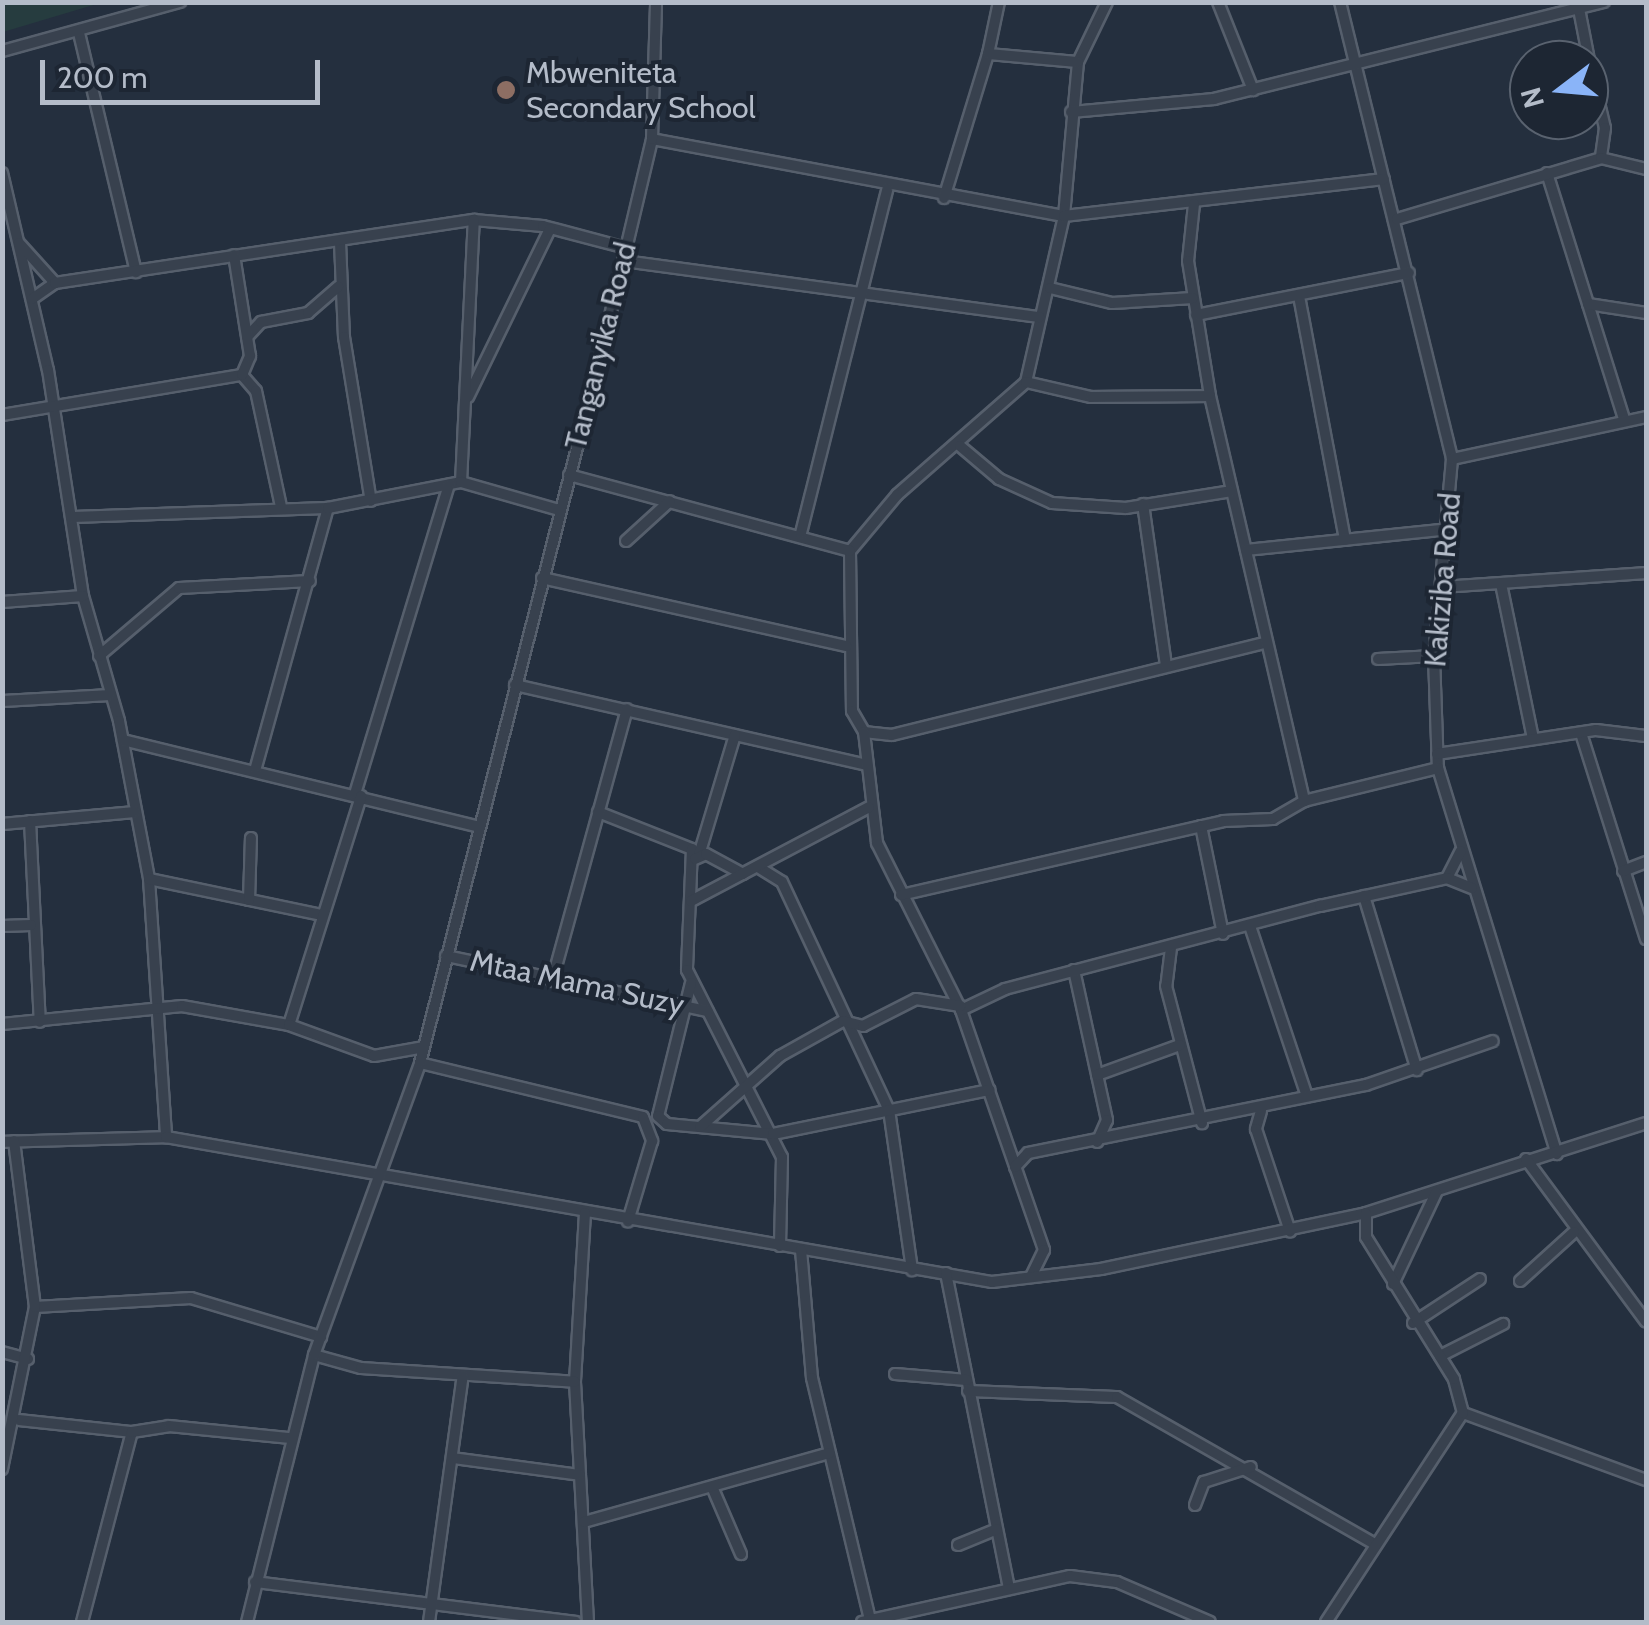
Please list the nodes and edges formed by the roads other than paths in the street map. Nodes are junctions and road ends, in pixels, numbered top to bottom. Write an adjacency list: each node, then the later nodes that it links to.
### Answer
1 (180, 2): 9 (street)
2 (656, 2): 17 (street, Tanganyika Road)
3 (999, 2): 12 (street)
4 (1107, 2): 13 (street)
5 (1218, 2): 15 (street)
6 (1340, 2): 14 (street, Kakiziba Road)
7 (1604, 2): 8 (street)
8 (1580, 9): 10 (street); 14 (street)
9 (80, 32): 11 (street); 37 (street)
10 (1585, 40)
11 (2, 51)
12 (988, 54): 13 (street); 25 (street)
13 (1078, 62): 16 (street)
14 (1357, 67): 15 (street); 23 (street, Kakiziba Road)
15 (1253, 90): 16 (street)
16 (1071, 112): 28 (street)
17 (652, 139): 24 (street); 34 (street, Tanganyika Road)
18 (1603, 140): 19 (street)
19 (1601, 158): 20 (street); 21 (street)
20 (1645, 166)
21 (1547, 173): 29 (street); 46 (street)
22 (2, 174): 27 (street)
23 (1384, 180): 26 (street); 29 (street, Kakiziba Road)
24 (887, 190): 25 (street); 42 (street)
25 (944, 198): 28 (street)
26 (1194, 204): 28 (street); 44 (street)
27 (6, 214): 32 (street)
28 (1064, 216): 41 (street)
29 (1397, 219): 38 (street, Kakiziba Road)
30 (474, 220): 31 (street); 33 (street); 54 (street)
31 (550, 229): 34 (street); 54 (street)
32 (17, 239): 39 (street); 45 (street)
33 (340, 242): 35 (street); 40 (street)
34 (626, 248): 36 (street, Tanganyika Road)
35 (234, 255): 37 (street); 50 (street)
36 (624, 261): 42 (street); 61 (street, Tanganyika Road)
37 (136, 272): 39 (street)
38 (1410, 274): 43 (street); 60 (street, Kakiziba Road)
39 (55, 283): 45 (street)
40 (338, 286): 50 (street); 64 (street)
41 (1050, 288): 44 (street); 49 (street)
42 (856, 293): 49 (street); 72 (street)
43 (1299, 296): 48 (street); 73 (street)
44 (1193, 298): 48 (street)
45 (32, 299): 55 (street)
46 (1588, 304): 47 (street); 58 (street)
47 (1646, 313)
48 (1196, 315): 53 (street)
49 (1039, 318): 52 (street)
50 (247, 338): 51 (street)
51 (242, 375): 55 (street); 67 (street)
52 (1026, 382): 53 (street); 59 (street)
53 (1210, 396): 63 (street)
54 (465, 402): 62 (street)
55 (54, 404): 56 (street); 70 (street)
56 (2, 415)
57 (1646, 417): 58 (street)
58 (1624, 419): 60 (street)
59 (960, 446): 66 (street); 76 (street)
60 (1452, 459): 71 (street, Kakiziba Road)
61 (569, 474): 65 (street); 69 (street, Tanganyika Road)
62 (455, 484): 64 (street); 69 (street); 104 (street)
63 (1232, 491): 66 (street); 75 (street)
64 (370, 501): 68 (street)
65 (670, 501): 72 (street); 74 (street)
66 (1143, 504): 89 (street)
67 (281, 506): 68 (street); 70 (street)
68 (328, 508): 79 (street)
69 (559, 510): 78 (street, Tanganyika Road)
70 (70, 517): 82 (street)
71 (1450, 529): 73 (street); 81 (street, Kakiziba Road)
72 (801, 533): 76 (street)
73 (1345, 540): 75 (street)
74 (626, 541)
75 (1246, 550): 84 (street)
76 (850, 551): 85 (street)
77 (1646, 573): 80 (street)
78 (542, 578): 85 (street); 90 (street, Tanganyika Road)
79 (310, 582): 86 (street); 102 (street)
80 (1500, 584): 81 (street); 98 (street)
81 (1443, 587): 87 (street, Kakiziba Road)
82 (82, 596): 83 (street); 86 (street)
83 (2, 602)
84 (1264, 643): 89 (street); 105 (street)
85 (848, 646): 94 (street)
86 (99, 656): 91 (street)
87 (1434, 656): 88 (street); 100 (street, Kakiziba Road)
88 (1378, 659)
89 (1166, 666): 94 (street)
90 (515, 685): 93 (street); 112 (street, Tanganyika Road)
91 (110, 695): 92 (street); 99 (street)
92 (2, 702)
93 (626, 710): 96 (street); 108 (street)
94 (864, 732): 101 (street)
95 (1581, 733): 97 (street); 98 (street); 119 (street)
96 (735, 735): 101 (street); 116 (street)
97 (1646, 736)
98 (1533, 739): 100 (street)
99 (123, 740): 102 (street); 107 (street)
100 (1438, 754): 103 (street, Kakiziba Road)
101 (866, 764): 106 (street)
102 (256, 768): 104 (street)
103 (1438, 768): 105 (street); 114 (street, Kakiziba Road)
104 (358, 795): 112 (street); 132 (street)
105 (1304, 800): 111 (street)
106 (870, 807): 115 (street); 126 (street)
107 (136, 812): 109 (street); 122 (street)
108 (598, 812): 116 (street); 142 (street)
109 (30, 821): 110 (street); 134 (street)
110 (2, 824)
111 (1201, 826): 125 (street); 137 (street)
112 (479, 827): 140 (street, Tanganyika Road)
113 (251, 838): 128 (street)
114 (1461, 851): 121 (street); 124 (street, Kakiziba Road)
115 (788, 852): 118 (street); 123 (street)
116 (697, 857): 120 (street); 129 (street)
117 (1646, 862): 119 (street)
118 (758, 867): 120 (street); 123 (street)
119 (1623, 871): 130 (street)
120 (742, 874): 129 (street)
121 (1447, 878): 124 (street); 127 (street)
122 (150, 879): 128 (street); 147 (street)
123 (782, 882): 148 (street)
124 (1472, 888): 172 (street, Kakiziba Road)
125 (935, 893): 126 (street); 133 (street)
126 (901, 895): 133 (street)
127 (1364, 896): 136 (street); 156 (street)
128 (250, 900): 132 (street)
129 (691, 902): 143 (street)
130 (1634, 902): 131 (street); 138 (street)
131 (1646, 904)
132 (322, 915): 151 (street)
133 (915, 922): 145 (street)
134 (31, 925): 135 (street); 149 (street)
135 (2, 926)
136 (1250, 926): 137 (street); 160 (street)
137 (1223, 934): 139 (street)
138 (1646, 939)
139 (1171, 948): 141 (street); 153 (street)
140 (446, 956): 142 (street, Mtaa Mama Suzy); 154 (street, Tanganyika Road)
141 (1074, 970): 145 (street); 157 (street)
142 (552, 981): 144 (street, Mtaa Mama Suzy)
143 (691, 982): 144 (street); 146 (street)
144 (683, 1004): 146 (street, Mtaa Mama Suzy); 165 (street)
145 (961, 1008): 148 (street); 159 (street)
146 (707, 1011): 158 (street)
147 (157, 1012): 149 (street); 151 (street); 167 (street)
148 (844, 1021): 158 (street); 161 (street)
149 (40, 1022): 150 (street)
150 (2, 1024)
151 (289, 1025): 154 (street)
152 (1492, 1041): 156 (street)
153 (1180, 1045): 157 (street); 163 (street)
154 (424, 1047): 155 (street, Tanganyika Road)
155 (420, 1063): 175 (street, Tanganyika Road); 179 (street)
156 (1417, 1070): 160 (street)
157 (1096, 1075): 169 (street)
158 (746, 1083): 165 (street); 166 (street)
159 (990, 1090): 161 (street); 170 (street)
160 (1307, 1096): 162 (street)
161 (889, 1110): 166 (street); 184 (street)
162 (1261, 1111): 163 (street); 180 (street)
163 (1202, 1123): 169 (street)
164 (1646, 1123): 172 (street)
165 (700, 1127): 166 (street)
166 (773, 1134): 182 (street)
167 (166, 1137): 168 (street); 175 (street)
168 (8, 1142): 192 (street)
169 (1097, 1143): 171 (street)
170 (1008, 1148): 171 (street); 174 (street)
171 (1028, 1153): 174 (street)
172 (1556, 1154): 173 (street)
173 (1526, 1160): 176 (street); 181 (street)
174 (1015, 1167): 186 (street)
175 (380, 1180): 177 (street); 196 (street, Tanganyika Road)
176 (1436, 1193): 178 (street); 190 (street)
177 (585, 1212): 179 (street); 203 (street)
178 (1366, 1213): 180 (street); 190 (street)
179 (628, 1221): 182 (street)
180 (1290, 1231): 186 (street)
181 (1574, 1232): 189 (street); 193 (street)
182 (780, 1246): 183 (street)
183 (800, 1250): 184 (street); 209 (street)
184 (912, 1270): 185 (street)
185 (946, 1272): 187 (street); 191 (street)
186 (1032, 1276): 187 (street)
187 (970, 1277): 191 (street)
188 (1480, 1278): 194 (street)
189 (1520, 1281)
190 (1393, 1284): 194 (street)
191 (956, 1289): 204 (street)
192 (35, 1308): 196 (street); 200 (street)
193 (1646, 1322)
194 (1413, 1323): 199 (street)
195 (1503, 1324): 199 (street)
196 (321, 1337): 198 (street, Tanganyika Road)
197 (2, 1352): 200 (street)
198 (314, 1355): 201 (street); 208 (street, Tanganyika Road)
199 (1440, 1356): 205 (street)
200 (28, 1359): 206 (street)
201 (463, 1374): 203 (street); 210 (street)
202 (896, 1374): 204 (street)
203 (576, 1382): 213 (street)
204 (967, 1385): 211 (street); 218 (street)
205 (1462, 1413): 214 (street); 220 (street)
206 (19, 1420): 207 (street); 212 (street)
207 (132, 1432): 208 (street); 229 (street)
208 (290, 1438): 222 (street, Tanganyika Road)
209 (829, 1452): 215 (street); 228 (street)
210 (453, 1458): 213 (street); 224 (street)
211 (1251, 1467): 216 (street); 220 (street)
212 (2, 1469)
213 (580, 1475): 217 (street)
214 (1646, 1480)
215 (713, 1490): 217 (street); 221 (street)
216 (1195, 1505)
217 (584, 1522): 225 (street)
218 (997, 1528): 219 (street); 223 (street)
219 (958, 1545)
220 (1376, 1545): 234 (street)
221 (741, 1554)
222 (256, 1582): 224 (street); 230 (street, Tanganyika Road)
223 (1009, 1588): 226 (street); 233 (street)
224 (431, 1600): 227 (street); 231 (street)
225 (588, 1605): 227 (street); 232 (street)
226 (918, 1618): 228 (street)
227 (573, 1621)
228 (866, 1621)
229 (82, 1622)
230 (247, 1622)
231 (429, 1622)
232 (588, 1622)
233 (1210, 1622)
234 (1326, 1622)

